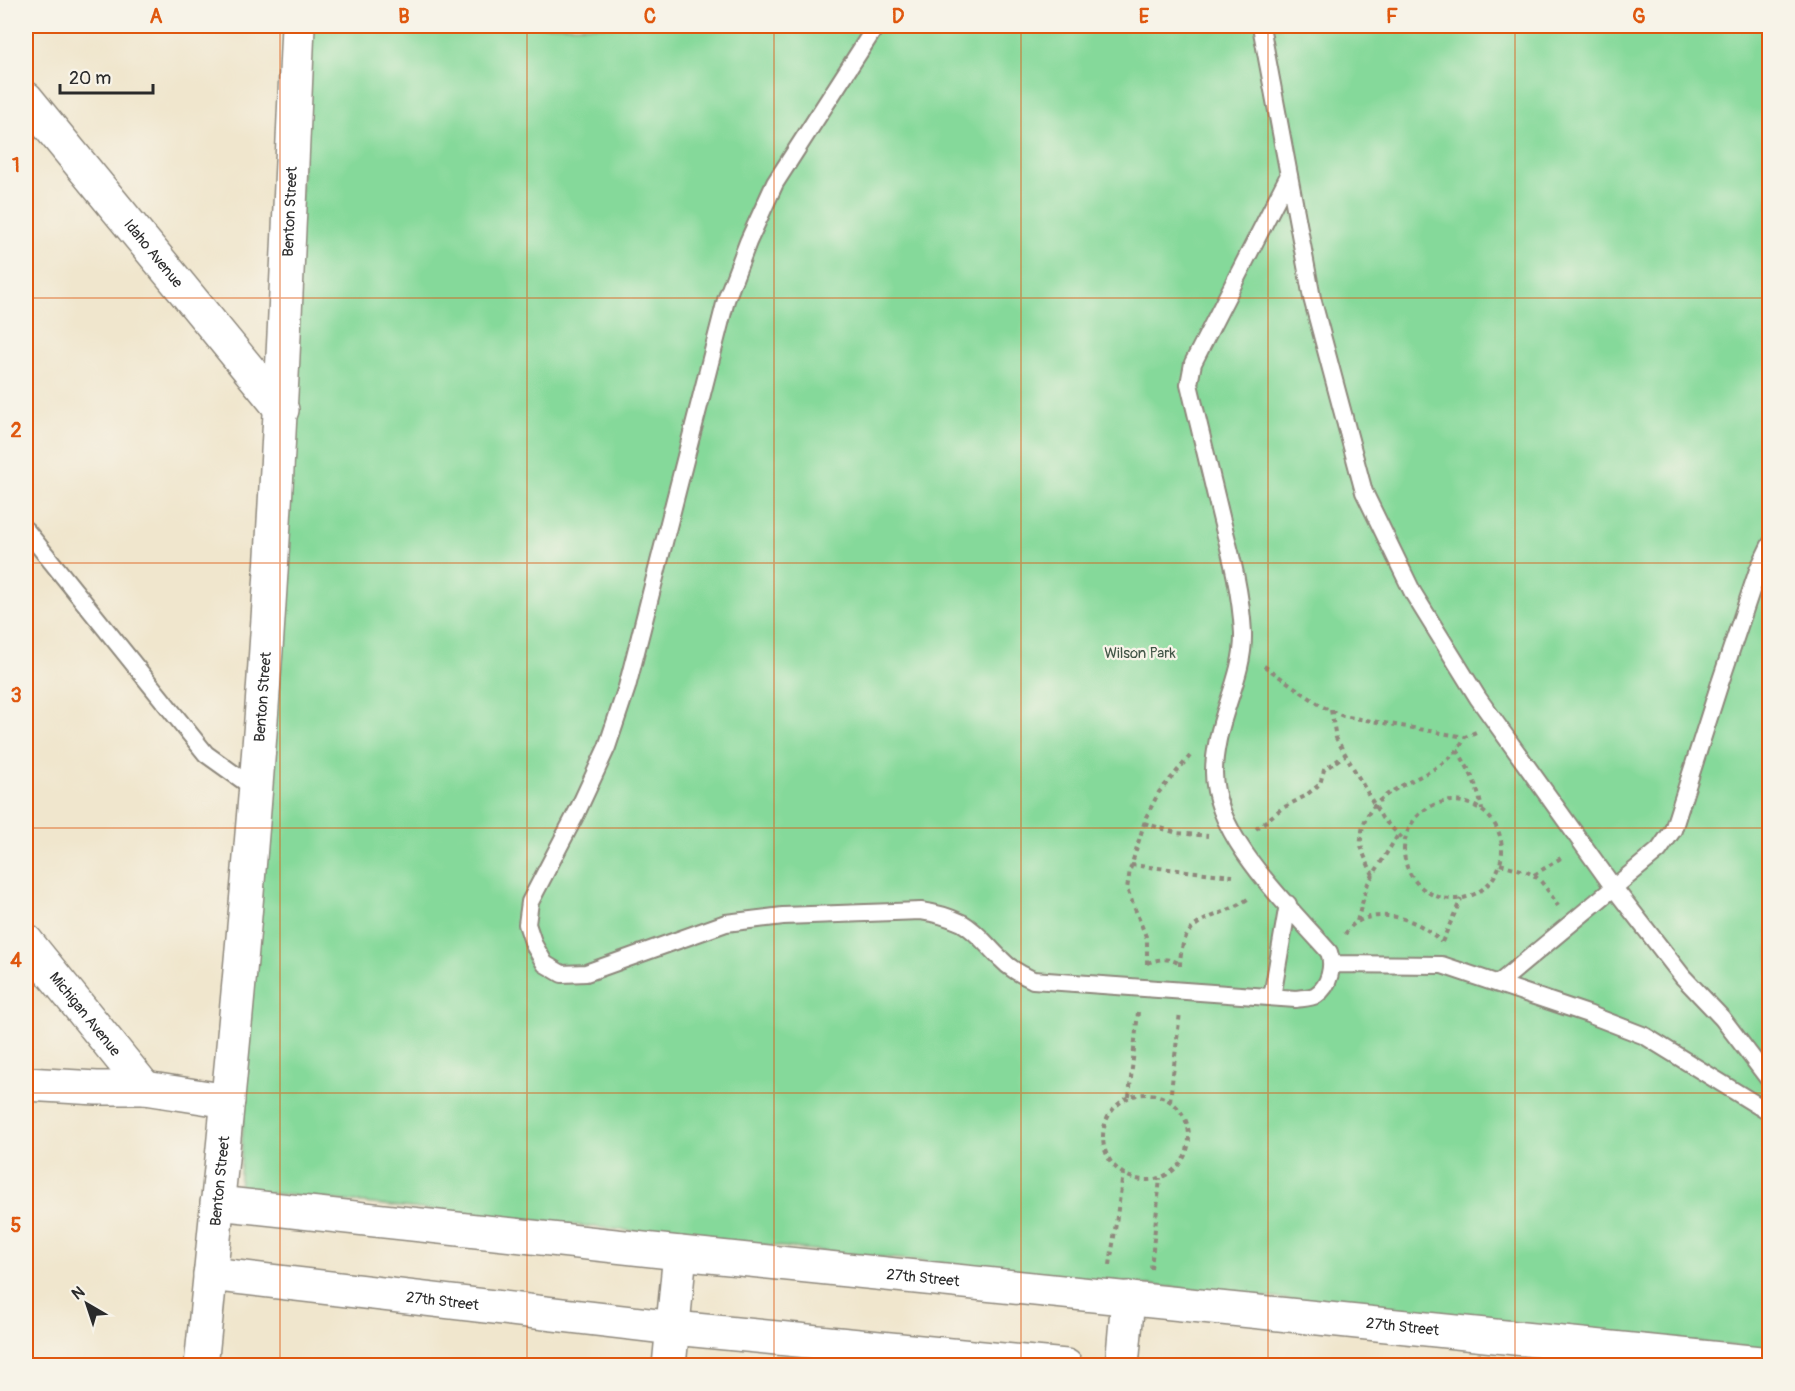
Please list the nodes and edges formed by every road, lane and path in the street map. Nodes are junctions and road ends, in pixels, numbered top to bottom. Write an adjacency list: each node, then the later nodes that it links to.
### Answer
1 (298, 26): 6 (street, Benton Street)
2 (876, 26): 42 (lane)
3 (1261, 26): 5 (lane)
4 (26, 98): 6 (street, Idaho Avenue)
5 (1289, 175): 9 (lane); 11 (lane)
6 (282, 410): 16 (street, Benton Street)
7 (26, 530): 16 (lane)
8 (1770, 545): 29 (lane)
9 (1241, 650): 10 (path); 13 (lane)
10 (1331, 710): 12 (path); 15 (path)
11 (1494, 721): 12 (path); 23 (lane)
12 (1465, 737): 14 (path)
13 (1218, 741): 19 (path); 22 (lane)
14 (1457, 750): 17 (path); 18 (path)
15 (1345, 754): 17 (path); 22 (path)
16 (255, 789): 49 (street, Benton Street)
17 (1375, 805): 20 (path); 26 (path)
18 (1482, 811): 21 (path); 24 (path)
19 (1144, 823): 22 (path); 25 (path)
20 (1398, 835): 21 (path); 26 (path)
21 (1404, 840): 31 (path)
22 (1237, 841): 32 (lane)
23 (1583, 843): 27 (path); 29 (lane)
24 (1500, 864): 27 (path); 31 (path)
25 (1131, 865): 28 (path); 38 (path)
26 (1373, 875): 33 (path)
27 (1534, 875): 34 (path)
28 (1238, 876)
29 (1614, 888): 34 (lane); 45 (lane)
30 (1254, 894): 39 (path)
31 (1461, 898): 36 (path)
32 (1288, 904): 37 (lane); 44 (lane)
33 (1357, 921): 36 (path); 37 (path)
34 (1570, 924): 41 (lane)
35 (26, 941): 47 (street, Michigan Avenue)
36 (1442, 943): 40 (path)
37 (1331, 958): 40 (lane); 44 (lane)
38 (1147, 964): 39 (path); 42 (path)
39 (1180, 964): 43 (path)
40 (1454, 970): 41 (lane)
41 (1498, 984): 51 (lane)
42 (1141, 988): 43 (lane); 48 (path)
43 (1182, 991): 44 (lane); 50 (path)
44 (1272, 997)
45 (1770, 1081)
46 (26, 1084): 47 (street)
47 (146, 1088): 49 (street)
48 (1129, 1097): 50 (path); 52 (path)
49 (228, 1101): 54 (street, Benton Street)
50 (1170, 1101): 53 (path)
51 (1770, 1113)
52 (1123, 1174): 53 (path); 57 (path)
53 (1160, 1178): 57 (path)
54 (217, 1203): 55 (street, 27th Street); 56 (street, Benton Street)
55 (680, 1253): 57 (street, 27th Street); 58 (street)
56 (210, 1274): 58 (street, 27th Street); 61 (street, Benton Street)
57 (1128, 1298): 59 (street, 27th Street); 64 (street)
58 (674, 1328): 62 (street); 63 (street, 27th Street)
59 (1571, 1354): 60 (street, 27th Street)
60 (1770, 1364)
61 (201, 1365)
62 (669, 1365)
63 (1066, 1365)
64 (1122, 1365)

